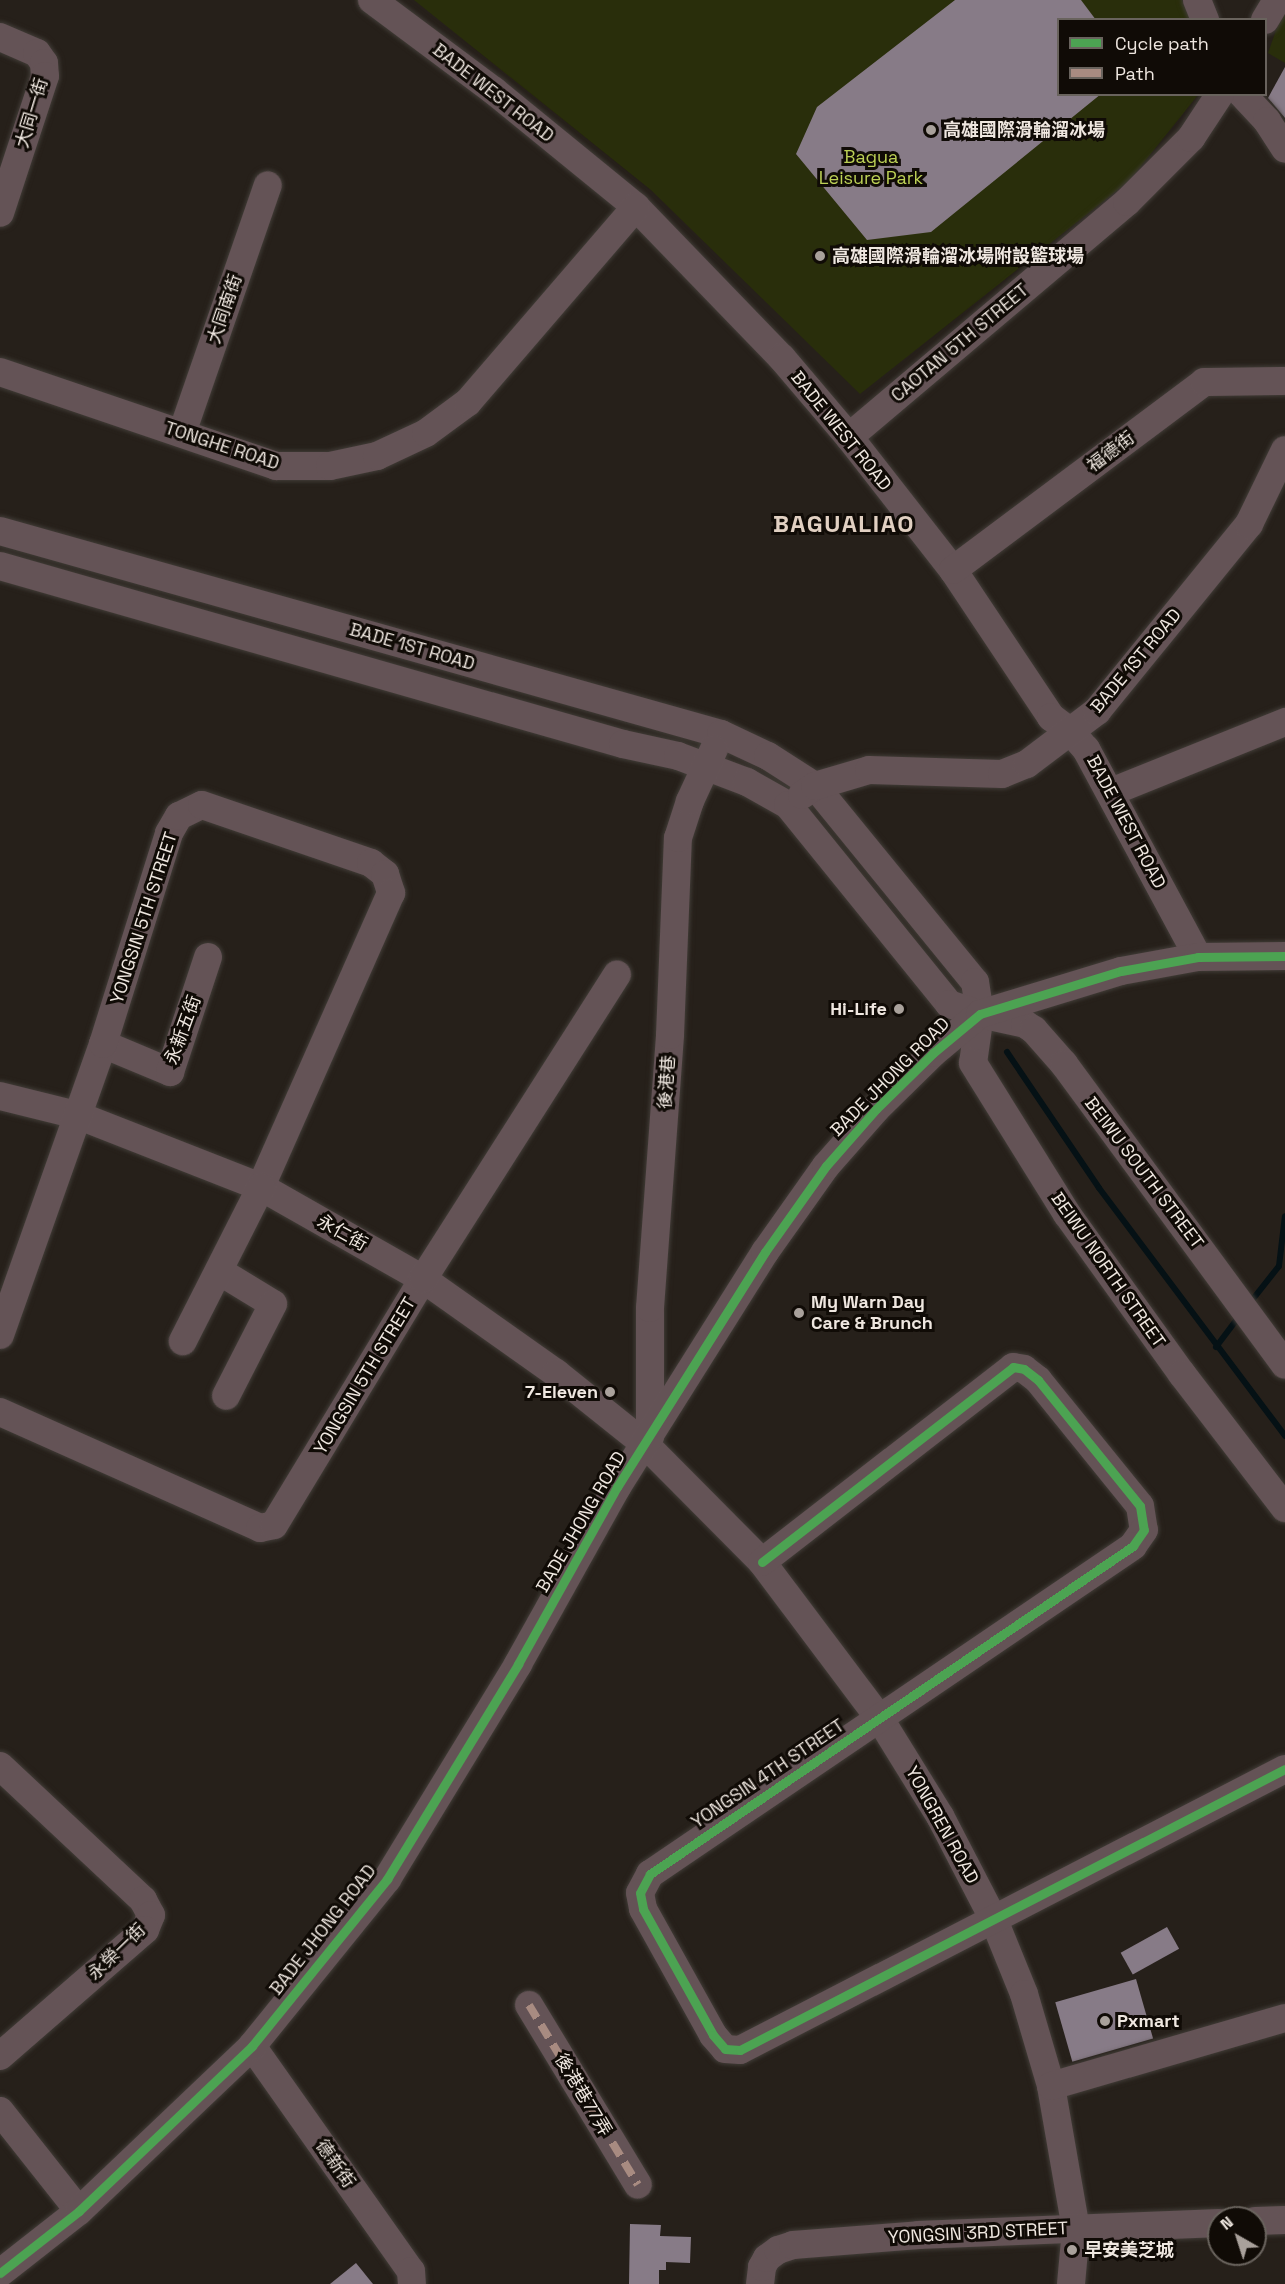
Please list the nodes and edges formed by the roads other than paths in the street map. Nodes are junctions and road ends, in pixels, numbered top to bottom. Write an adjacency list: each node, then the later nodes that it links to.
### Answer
1 (372, 0): 11 (street, BADE WEST ROAD)
2 (1197, 0): 4 (street)
3 (1277, 0): 5 (street)
4 (1204, 18)
5 (1266, 18)
6 (0, 37): 12 (street, 大同一街)
7 (1219, 96): 16 (street, CAOTAN 5TH STREET)
8 (1244, 96): 9 (street)
9 (1285, 149)
10 (268, 185): 15 (street, 大同南街)
11 (636, 207): 15 (street, TONGHE ROAD); 16 (street, BADE WEST ROAD)
12 (0, 213)
13 (0, 372): 15 (street, TONGHE ROAD)
14 (1285, 381): 20 (street, 福德街)
15 (182, 433)
16 (849, 437): 20 (street, BADE WEST ROAD)
17 (1285, 450): 22 (street, BADE 1ST ROAD)
18 (0, 531): 23 (street, BADE 1ST ROAD)
19 (0, 566): 24 (street, BADE 1ST ROAD)
20 (953, 570): 22 (street, BADE WEST ROAD)
21 (1285, 722): 26 (street)
22 (1071, 732): 25 (street, BADE 1ST ROAD); 26 (street, BADE WEST ROAD)
23 (721, 734): 24 (street, 後港巷); 25 (street, BADE 1ST ROAD)
24 (706, 765): 27 (street, BADE 1ST ROAD); 44 (street, 後港巷)
25 (814, 786): 27 (street, BADE 1ST ROAD); 32 (street, BADE 1ST ROAD)
26 (1111, 792): 30 (street, BADE WEST ROAD)
27 (788, 805): 32 (street, BADE 1ST ROAD)
28 (1285, 956): 30 (street, BADE JHONG ROAD)
29 (208, 957): 33 (street, 永新五街)
30 (1198, 957): 32 (street, BADE JHONG ROAD)
31 (618, 975): 38 (street, YONGSIN 5TH STREET)
32 (980, 1014): 41 (street, BEIWU SOUTH STREET); 44 (street, BADE JHONG ROAD); 45 (street, BEIWU NORTH STREET)
33 (103, 1044): 35 (street, YONGSIN 5TH STREET); 36 (street, YONGSIN 5TH STREET)
34 (0, 1096): 35 (street, 永仁街)
35 (77, 1115): 36 (street, 永仁街); 39 (street, YONGSIN 5TH STREET)
36 (261, 1187): 37 (street, YONGSIN 5TH STREET); 38 (street, 永仁街)
37 (219, 1271): 40 (street, YONGSIN 5TH STREET); 42 (street)
38 (423, 1279): 43 (street, YONGSIN 5TH STREET); 44 (street, 永仁街)
39 (0, 1335)
40 (183, 1341)
41 (1283, 1362)
42 (226, 1396)
43 (0, 1412)
44 (648, 1441): 46 (street, YONGREN ROAD); 53 (street, BADE JHONG ROAD)
45 (1285, 1508)
46 (762, 1562): 47 (street, YONGREN ROAD); 47 (street, YONGSIN 4TH STREET)
47 (880, 1719): 50 (street, YONGREN ROAD); 50 (street, YONGSIN 4TH STREET)
48 (0, 1766): 54 (street, 永榮一街)
49 (1285, 1769): 50 (street, YONGSIN 4TH STREET)
50 (994, 1920): 55 (street, YONGREN ROAD)
51 (529, 2006): 57 (street, 後港巷77弄)
52 (1285, 2018): 55 (street)
53 (252, 2046): 58 (street, BADE JHONG ROAD); 64 (street, 德新街)
54 (0, 2056)
55 (1051, 2086): 62 (street, YONGREN ROAD)
56 (0, 2111): 58 (street)
57 (638, 2185)
58 (79, 2211): 63 (street, BADE JHONG ROAD)
59 (1285, 2220): 60 (street)
60 (1267, 2221)
61 (1207, 2224): 62 (street, YONGSIN 3RD STREET)
62 (1076, 2229): 65 (street, YONGSIN 3RD STREET); 66 (street, YONGREN ROAD)
63 (0, 2273)
64 (412, 2284)
65 (760, 2284)
66 (1071, 2284)

